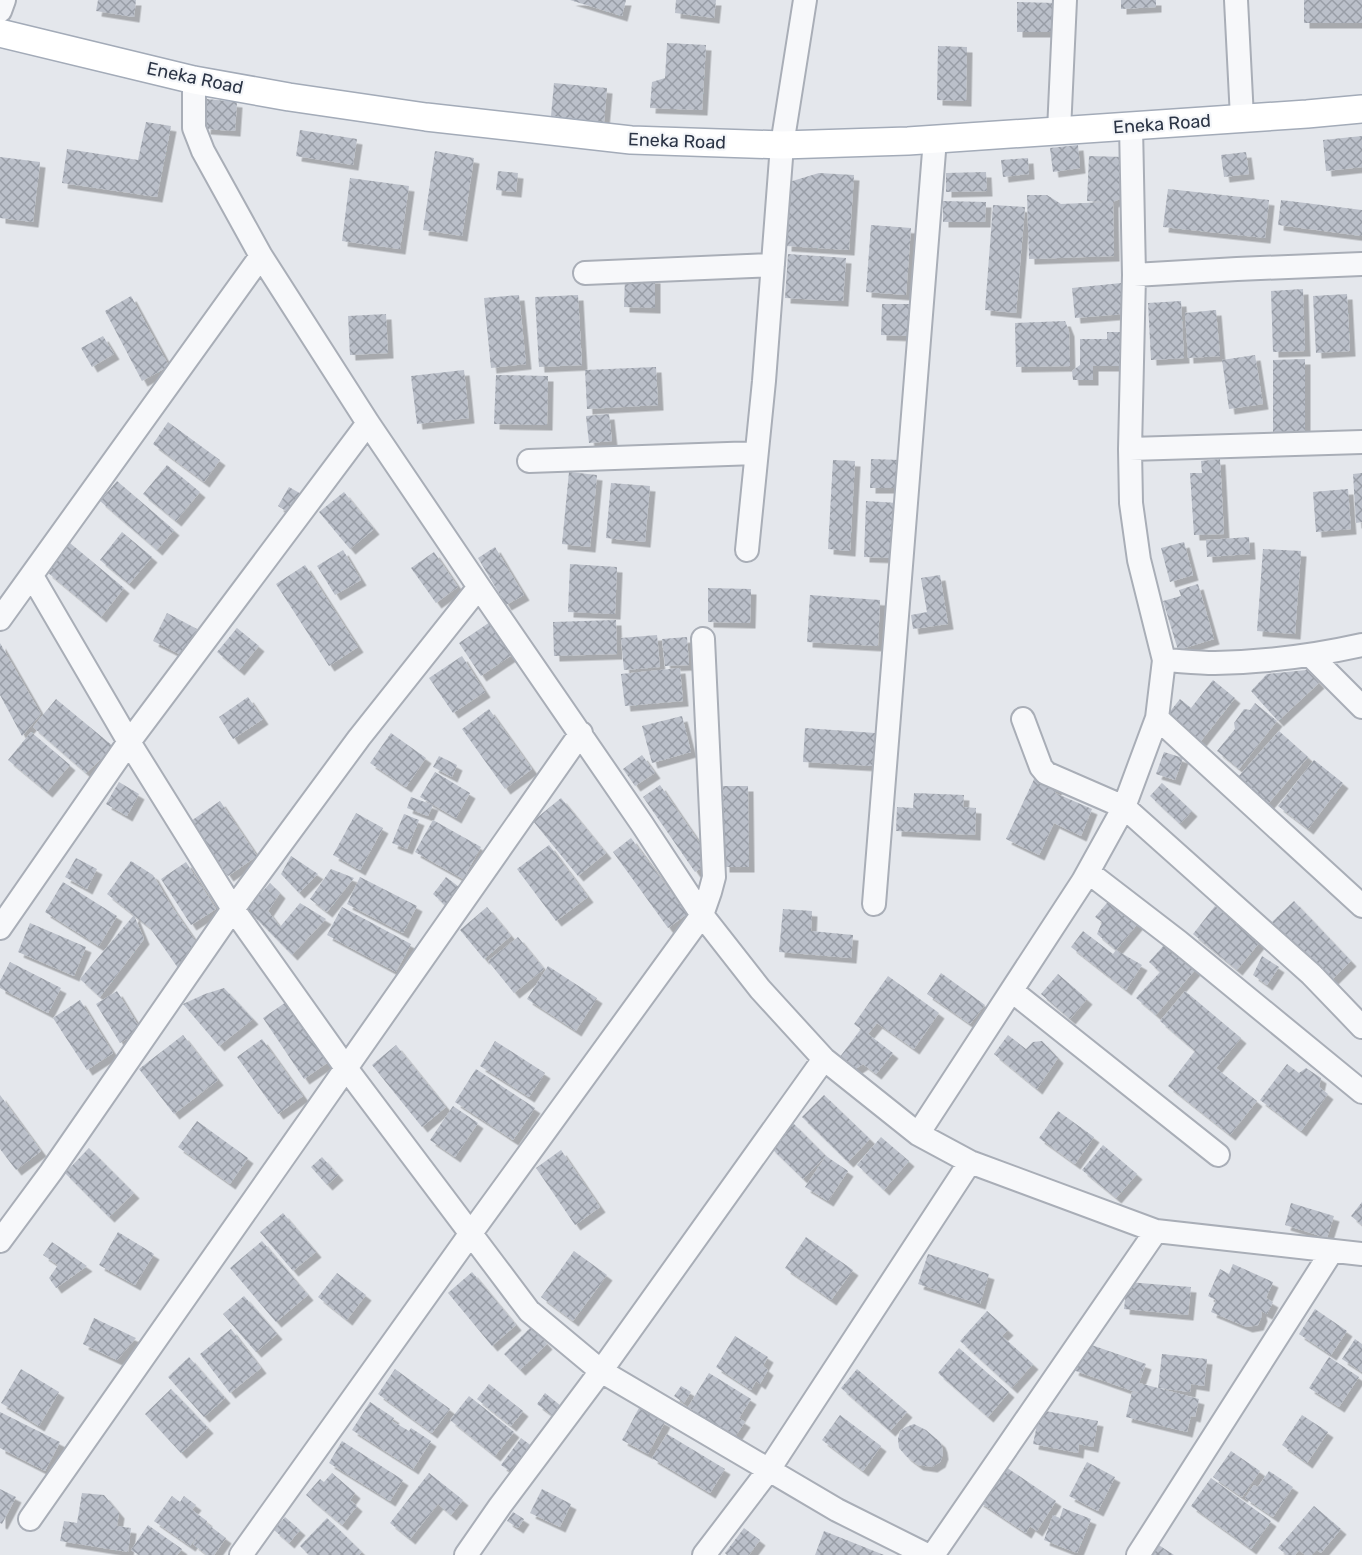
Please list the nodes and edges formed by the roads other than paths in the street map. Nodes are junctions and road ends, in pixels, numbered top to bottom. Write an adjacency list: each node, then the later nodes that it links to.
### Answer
1 (4, 0): 5 (street)
2 (805, 0): 13 (street)
3 (1065, 0): 11 (street)
4 (1236, 0): 9 (street)
5 (0, 11)
6 (0, 33): 7 (main road, Eneka Road)
7 (195, 80): 13 (main road, Eneka Road); 14 (street)
8 (1362, 109): 9 (main road, Eneka Road)
9 (1242, 118): 10 (main road, Eneka Road)
10 (1131, 126): 11 (main road, Eneka Road); 18 (street)
11 (1059, 131): 12 (main road, Eneka Road)
12 (935, 139): 13 (main road, Eneka Road); 39 (street)
13 (782, 145): 16 (street)
14 (261, 256): 19 (street); 25 (street)
15 (1362, 264): 18 (street)
16 (773, 265): 17 (street); 22 (street)
17 (585, 273)
18 (1134, 275): 21 (street)
19 (369, 423): 26 (street); 36 (street)
20 (1362, 442): 21 (street)
21 (1130, 448): 31 (street)
22 (756, 453): 23 (street); 24 (street)
23 (529, 461)
24 (747, 550)
25 (32, 576): 27 (street); 36 (street)
26 (479, 587): 35 (street); 41 (street)
27 (0, 619)
28 (703, 639): 42 (street)
29 (1362, 645): 30 (street)
30 (1310, 655): 31 (street); 32 (street)
31 (1164, 660): 33 (street)
32 (1362, 707)
33 (1157, 718): 37 (street); 40 (street)
34 (1023, 719): 37 (street)
35 (580, 733): 42 (street); 47 (street)
36 (129, 742): 41 (street); 43 (street)
37 (1124, 807): 38 (street); 45 (street)
38 (1088, 872): 44 (street); 48 (street)
39 (874, 904)
40 (1362, 906)
41 (234, 909): 47 (street); 54 (street)
42 (702, 915): 46 (street); 53 (street)
43 (0, 928)
44 (1012, 991): 49 (street); 50 (street)
45 (1362, 1028)
46 (824, 1059): 49 (street); 57 (street)
47 (346, 1068): 53 (street); 59 (street)
48 (1362, 1092)
49 (918, 1134): 51 (street)
50 (1218, 1155)
51 (970, 1162): 52 (street); 58 (street)
52 (1156, 1231): 55 (street); 64 (street)
53 (471, 1233): 57 (street); 60 (street)
54 (0, 1241)
55 (1332, 1251): 56 (street); 65 (street)
56 (1362, 1254)
57 (601, 1371): 58 (street); 61 (street)
58 (768, 1471): 62 (street); 63 (street)
59 (30, 1519)
60 (241, 1555)
61 (466, 1555)
62 (704, 1555)
63 (927, 1555)
64 (933, 1555)
65 (1138, 1555)

